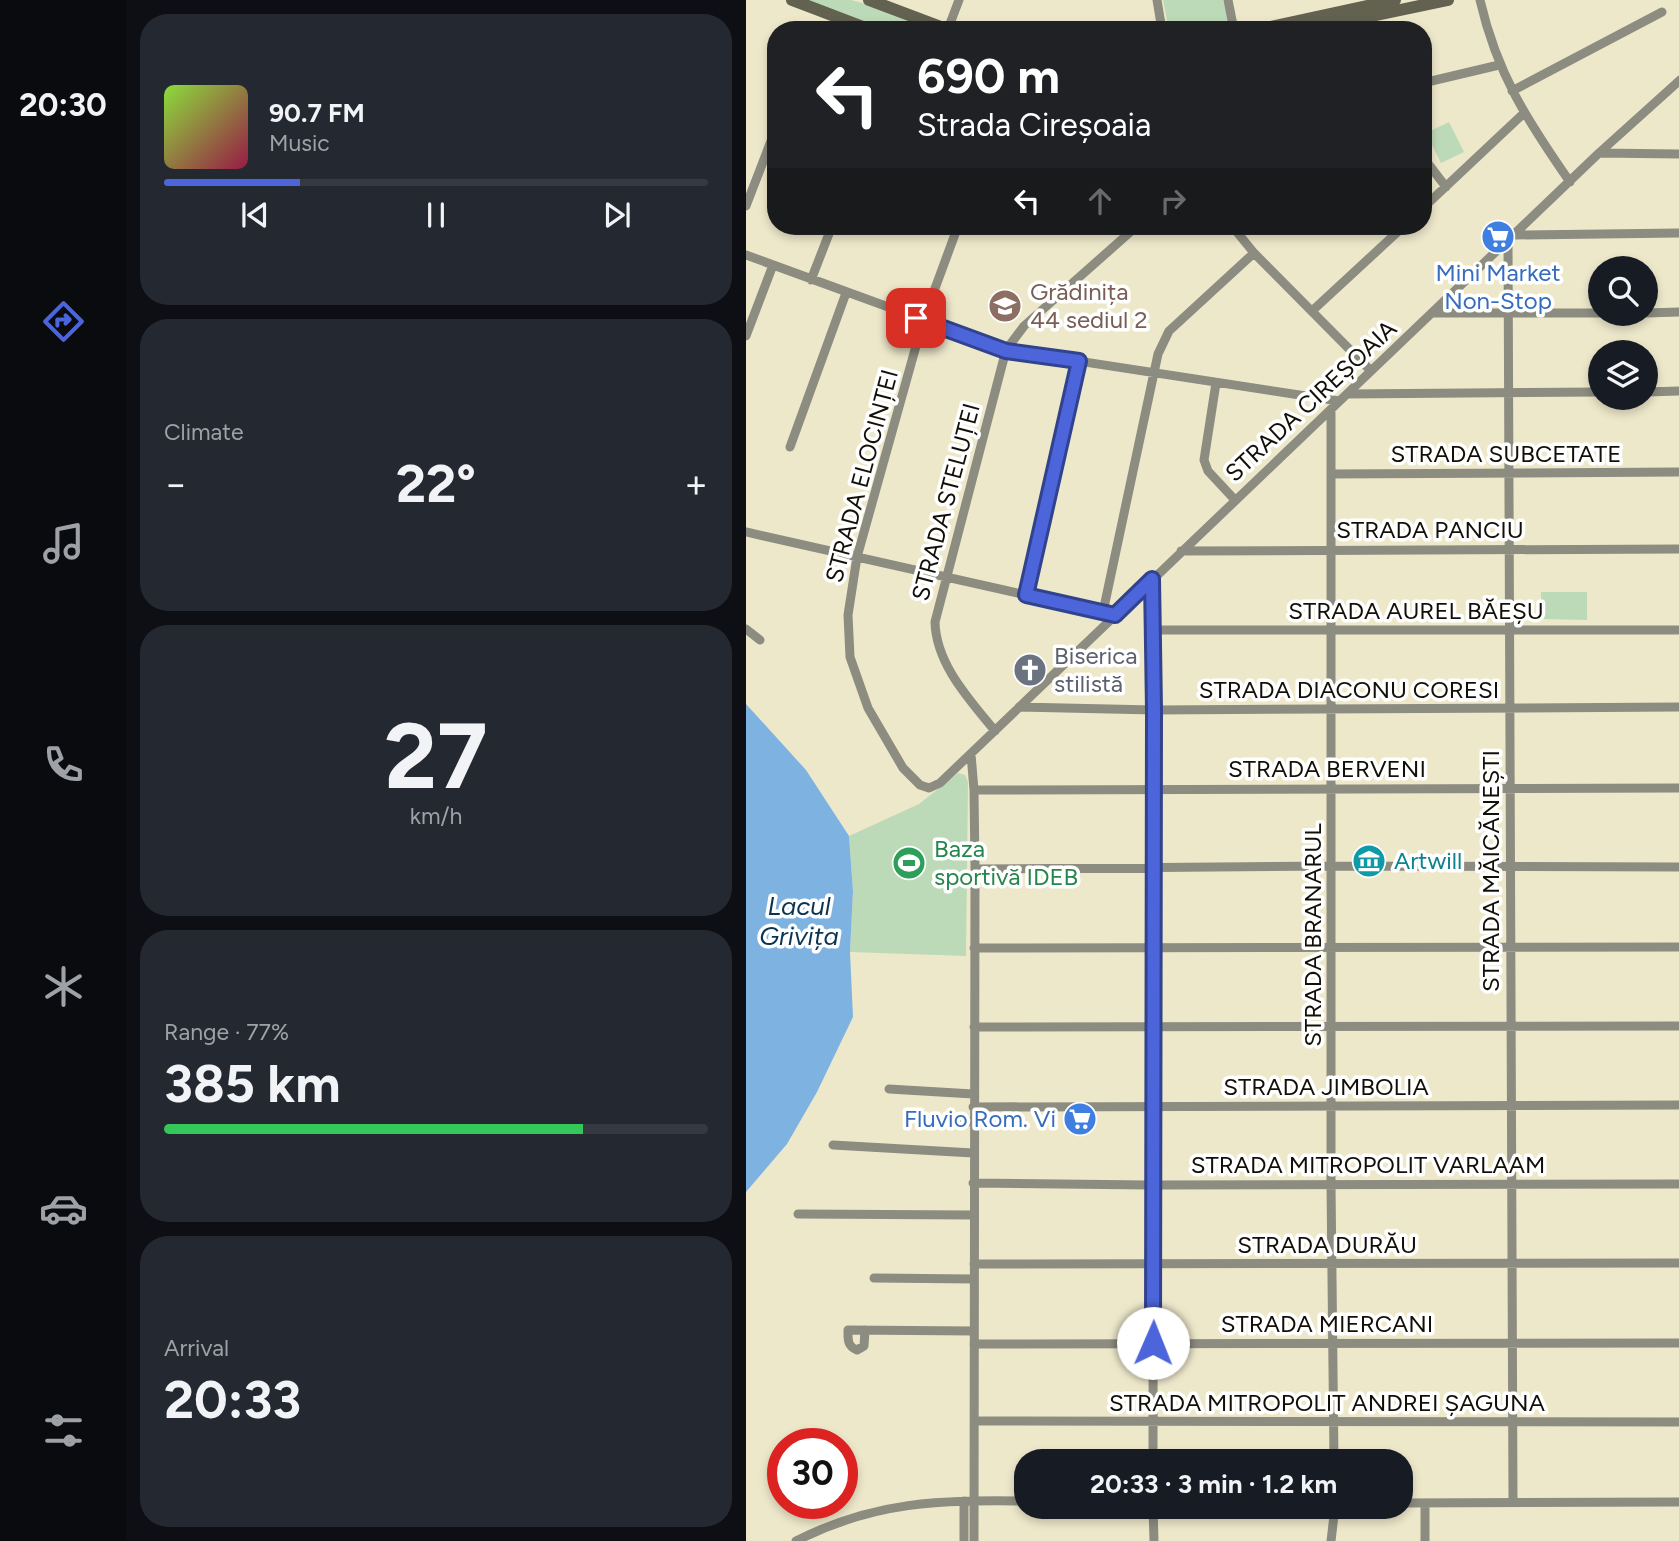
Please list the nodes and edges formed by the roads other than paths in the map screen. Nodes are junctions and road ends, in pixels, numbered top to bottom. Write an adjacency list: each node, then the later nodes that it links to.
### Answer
1 (792, 0): 10 (street)
2 (869, 0): 11 (street)
3 (959, 0): 12 (street)
4 (1157, 0): 13 (street)
5 (1228, 0): 14 (street)
6 (1395, 0): 15 (street)
7 (1448, 0): 16 (street)
8 (1480, 0): 17 (street)
9 (1662, 12): 20 (street)
10 (845, 21)
11 (927, 21)
12 (952, 21)
13 (1160, 21)
14 (1232, 21)
15 (1298, 21)
16 (1348, 21)
17 (1499, 65): 19 (street); 20 (street)
18 (1679, 80): 23 (street, STRADA CIREȘOAIA)
19 (1432, 81)
20 (1512, 91): 21 (street)
21 (1523, 114): 26 (street); 27 (street)
22 (767, 151): 29 (street)
23 (1599, 153): 24 (street); 26 (street, STRADA CIREȘOAIA)
24 (1679, 154)
25 (1432, 169): 27 (street)
26 (1570, 182): 36 (street, STRADA CIREȘOAIA)
27 (1446, 187): 28 (street)
28 (1432, 200)
29 (746, 206)
30 (1679, 233): 36 (street)
31 (828, 235): 40 (street)
32 (955, 235): 48 (street, STRADA ELOCINȚEI)
33 (1127, 235): 50 (street)
34 (1239, 235): 37 (street)
35 (1394, 235): 42 (street)
36 (1511, 237): 44 (street, STRADA CIREȘOAIA); 47 (street, STRADA MĂICĂNEȘTI)
37 (1254, 253): 42 (street); 53 (street)
38 (746, 255): 39 (street)
39 (773, 265): 40 (street); 49 (street)
40 (811, 279): 41 (street)
41 (846, 293): 48 (street); 62 (street)
42 (1312, 311): 52 (street)
43 (1679, 312): 46 (street)
44 (1432, 313): 47 (street); 52 (street, STRADA CIREȘOAIA)
45 (1588, 313): 47 (street)
46 (1658, 313)
47 (1509, 314): 57 (street, STRADA MĂICĂNEȘTI)
48 (923, 321): 50 (street); 72 (street, STRADA ELOCINȚEI)
49 (746, 336)
50 (1006, 351): 51 (street); 73 (street, STRADA STELUȚEI)
51 (1079, 361): 53 (street); 75 (street)
52 (1371, 371): 59 (street, STRADA CIREȘOAIA)
53 (1155, 373): 54 (street); 76 (street)
54 (1216, 383): 60 (street); 66 (street)
55 (1658, 391): 56 (street)
56 (1679, 391)
57 (1509, 392): 58 (street); 59 (street); 64 (street, STRADA MĂICĂNEȘTI)
58 (1588, 392)
59 (1347, 394): 60 (street, STRADA CIREȘOAIA)
60 (1339, 401): 61 (street, STRADA CIREȘOAIA)
61 (1331, 409): 65 (street, STRADA BRANARUL); 66 (street, STRADA CIREȘOAIA)
62 (790, 447)
63 (1679, 472): 64 (street, STRADA SUBCETATE)
64 (1509, 473): 65 (street, STRADA SUBCETATE); 70 (street, STRADA MĂICĂNEȘTI)
65 (1332, 474): 69 (street, STRADA BRANARUL)
66 (1235, 500): 71 (street, STRADA CIREȘOAIA)
67 (746, 532): 72 (street)
68 (1679, 549): 70 (street, STRADA PANCIU)
69 (1332, 550): 70 (street, STRADA PANCIU); 71 (street, STRADA PANCIU); 80 (street, STRADA BRANARUL)
70 (1509, 550): 81 (street, STRADA MĂICĂNEȘTI)
71 (1181, 551): 74 (street, STRADA CIREȘOAIA)
72 (857, 557): 73 (street); 90 (street, STRADA ELOCINȚEI)
73 (946, 577): 75 (street); 89 (street, STRADA STELUȚEI)
74 (1152, 579): 77 (street, STRADA CIREȘOAIA); 79 (street)
75 (1026, 595): 76 (street)
76 (1103, 612): 77 (street)
77 (1115, 615): 84 (street, STRADA CIREȘOAIA)
78 (746, 629): 83 (street)
79 (1153, 630): 80 (street, STRADA AUREL BĂEȘU); 88 (street)
80 (1332, 630): 81 (street, STRADA AUREL BĂEȘU); 86 (street, STRADA BRANARUL)
81 (1510, 630): 82 (street, STRADA AUREL BĂEȘU); 87 (street, STRADA MĂICĂNEȘTI)
82 (1679, 630)
83 (759, 640)
84 (1019, 707): 88 (street, STRADA DIACONU CORESI); 89 (street, STRADA CIREȘOAIA)
85 (1679, 707): 87 (street, STRADA DIACONU CORESI)
86 (1332, 709): 87 (street, STRADA DIACONU CORESI); 88 (street, STRADA DIACONU CORESI); 94 (street, STRADA BRANARUL)
87 (1510, 709): 91 (street, STRADA MĂICĂNEȘTI)
88 (1154, 710): 93 (street)
89 (995, 731): 90 (street, STRADA CIREȘOAIA)
90 (971, 754): 95 (street)
91 (1510, 788): 92 (street, STRADA BERVENI); 94 (street, STRADA BERVENI); 97 (street, STRADA MĂICĂNEȘTI)
92 (1679, 788)
93 (1154, 789): 94 (street, STRADA BERVENI); 95 (street, STRADA BERVENI); 100 (street)
94 (1332, 789): 96 (street, STRADA BRANARUL)
95 (974, 790): 99 (street)
96 (1333, 866): 97 (street); 100 (street); 102 (street, STRADA BRANARUL)
97 (1511, 867): 98 (street); 103 (street, STRADA MĂICĂNEȘTI)
98 (1679, 867)
99 (975, 869): 100 (street); 105 (street)
100 (1154, 869): 101 (street)
101 (1154, 947): 102 (street); 105 (street); 109 (street)
102 (1332, 947): 103 (street); 110 (street, STRADA BRANARUL)
103 (1511, 947): 104 (street); 106 (street, STRADA MĂICĂNEȘTI)
104 (1679, 947)
105 (974, 948): 108 (street)
106 (1511, 1026): 107 (street); 110 (street); 113 (street, STRADA MĂICĂNEȘTI)
107 (1679, 1026)
108 (974, 1027): 109 (street); 112 (street)
109 (1154, 1027): 110 (street); 115 (street)
110 (1332, 1027): 116 (street, STRADA BRANARUL)
111 (890, 1089): 112 (street)
112 (973, 1094): 117 (street)
113 (1511, 1105): 114 (street, STRADA JIMBOLIA); 116 (street, STRADA JIMBOLIA); 123 (street, STRADA MĂICĂNEȘTI)
114 (1679, 1105)
115 (1155, 1106): 116 (street, STRADA JIMBOLIA); 117 (street, STRADA JIMBOLIA); 125 (street)
116 (1331, 1106): 126 (street, STRADA BRANARUL)
117 (973, 1107): 119 (street)
118 (930, 1120): 119 (street)
119 (973, 1122): 121 (street)
120 (833, 1145): 121 (street)
121 (973, 1153): 122 (street)
122 (973, 1183): 125 (street, STRADA MITROPOLIT VARLAAM); 128 (street)
123 (1512, 1184): 124 (street, STRADA MITROPOLIT VARLAAM); 126 (street, STRADA MITROPOLIT VARLAAM); 132 (street, STRADA MĂICĂNEȘTI)
124 (1679, 1184)
125 (1155, 1185): 126 (street, STRADA MITROPOLIT VARLAAM); 131 (street)
126 (1331, 1185): 133 (street, STRADA BRANARUL)
127 (798, 1214): 128 (street)
128 (970, 1215): 130 (street)
129 (1679, 1263): 132 (street, STRADA DURĂU)
130 (974, 1264): 131 (street, STRADA DURĂU); 135 (street)
131 (1155, 1264): 133 (street, STRADA DURĂU); 138 (street)
132 (1513, 1264): 133 (street, STRADA DURĂU); 140 (street, STRADA MĂICĂNEȘTI)
133 (1332, 1265): 139 (street, STRADA BRANARUL)
134 (874, 1278): 135 (street)
135 (974, 1279): 137 (street)
136 (865, 1330): 137 (street)
137 (974, 1331): 142 (street)
138 (1153, 1343): 139 (street, STRADA MIERCANI); 142 (street, STRADA MIERCANI); 147 (street)
139 (1332, 1343): 140 (street, STRADA MIERCANI); 144 (street, STRADA BRANARUL)
140 (1513, 1343): 141 (street, STRADA MIERCANI); 145 (street, STRADA MĂICĂNEȘTI)
141 (1679, 1343)
142 (974, 1344): 143 (street)
143 (974, 1421): 147 (street, STRADA MITROPOLIT ANDREI ȘAGUNA); 150 (street)
144 (1333, 1422): 145 (street, STRADA MITROPOLIT ANDREI ȘAGUNA); 147 (street, STRADA MITROPOLIT ANDREI ȘAGUNA); 149 (street, STRADA BRANARUL)
145 (1513, 1422): 146 (street, STRADA MITROPOLIT ANDREI ȘAGUNA); 152 (street, STRADA MĂICĂNEȘTI)
146 (1679, 1422)
147 (1153, 1423): 148 (street)
148 (1153, 1449)
149 (1334, 1449)
150 (969, 1501): 151 (street); 158 (street); 159 (street); 160 (street)
151 (1014, 1501)
152 (1514, 1502): 153 (street); 155 (street)
153 (1679, 1502)
154 (1413, 1503): 155 (street)
155 (1425, 1503): 163 (street)
156 (1153, 1519): 161 (street)
157 (1334, 1519): 162 (street)
158 (796, 1541)
159 (964, 1541)
160 (974, 1541)
161 (1154, 1541)
162 (1331, 1541)
163 (1425, 1541)

